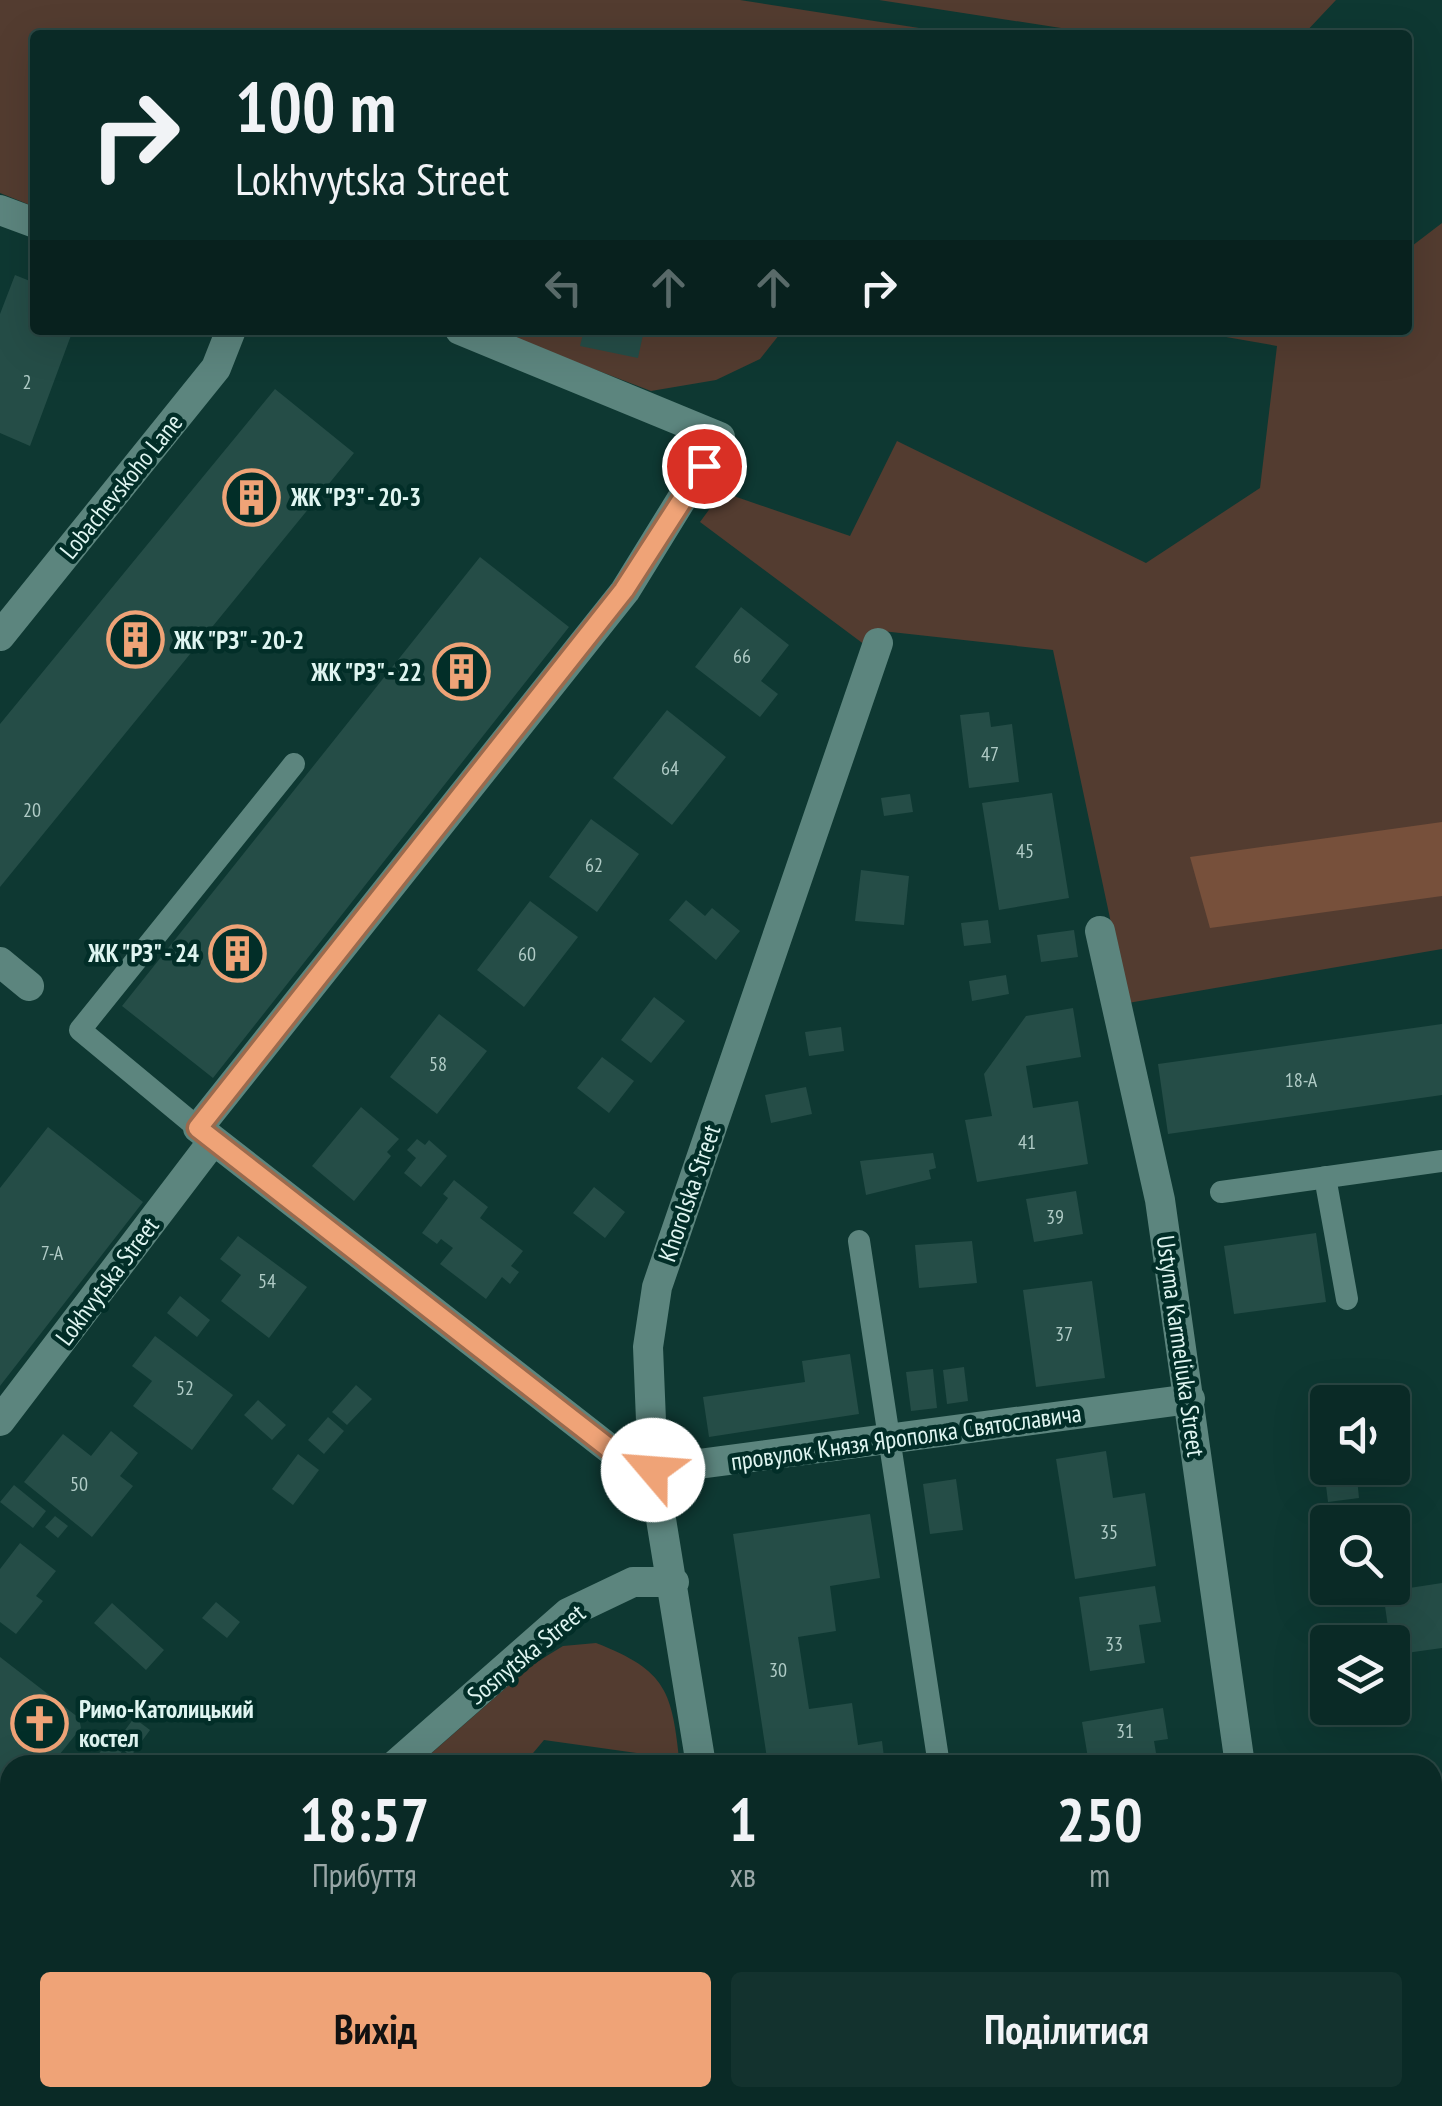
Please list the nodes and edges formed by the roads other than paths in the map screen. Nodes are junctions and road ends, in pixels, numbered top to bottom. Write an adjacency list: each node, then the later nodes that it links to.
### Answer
1 (0, 210): 2 (street)
2 (30, 221)
3 (229, 335): 5 (street, Lobachevskoho Lane)
4 (472, 335): 11 (street, Lokhvytska Street)
5 (0, 636)
6 (878, 643): 20 (street, Khorolska Street)
7 (294, 764): 11 (lane)
8 (1100, 931): 17 (street, Ustyma Karmeliuka Street)
9 (0, 962): 10 (street)
10 (29, 986)
11 (205, 1135): 18 (street, Lokhvytska Street); 20 (street)
12 (1442, 1161): 13 (lane)
13 (1325, 1178): 14 (lane); 16 (lane)
14 (1221, 1192)
15 (859, 1241): 19 (lane)
16 (1347, 1298)
17 (1190, 1399): 19 (street, провулок Князя Ярополка Святославича); 25 (street, Ustyma Karmeliuka Street)
18 (0, 1421)
19 (887, 1439): 20 (street, провулок Князя Ярополка Святославича); 24 (lane)
20 (653, 1470): 21 (street, Khorolska Street)
21 (674, 1582): 22 (street, Sosnytska Street); 23 (street, Khorolska Street)
22 (406, 1755)
23 (700, 1755)
24 (936, 1755)
25 (1239, 1755)

